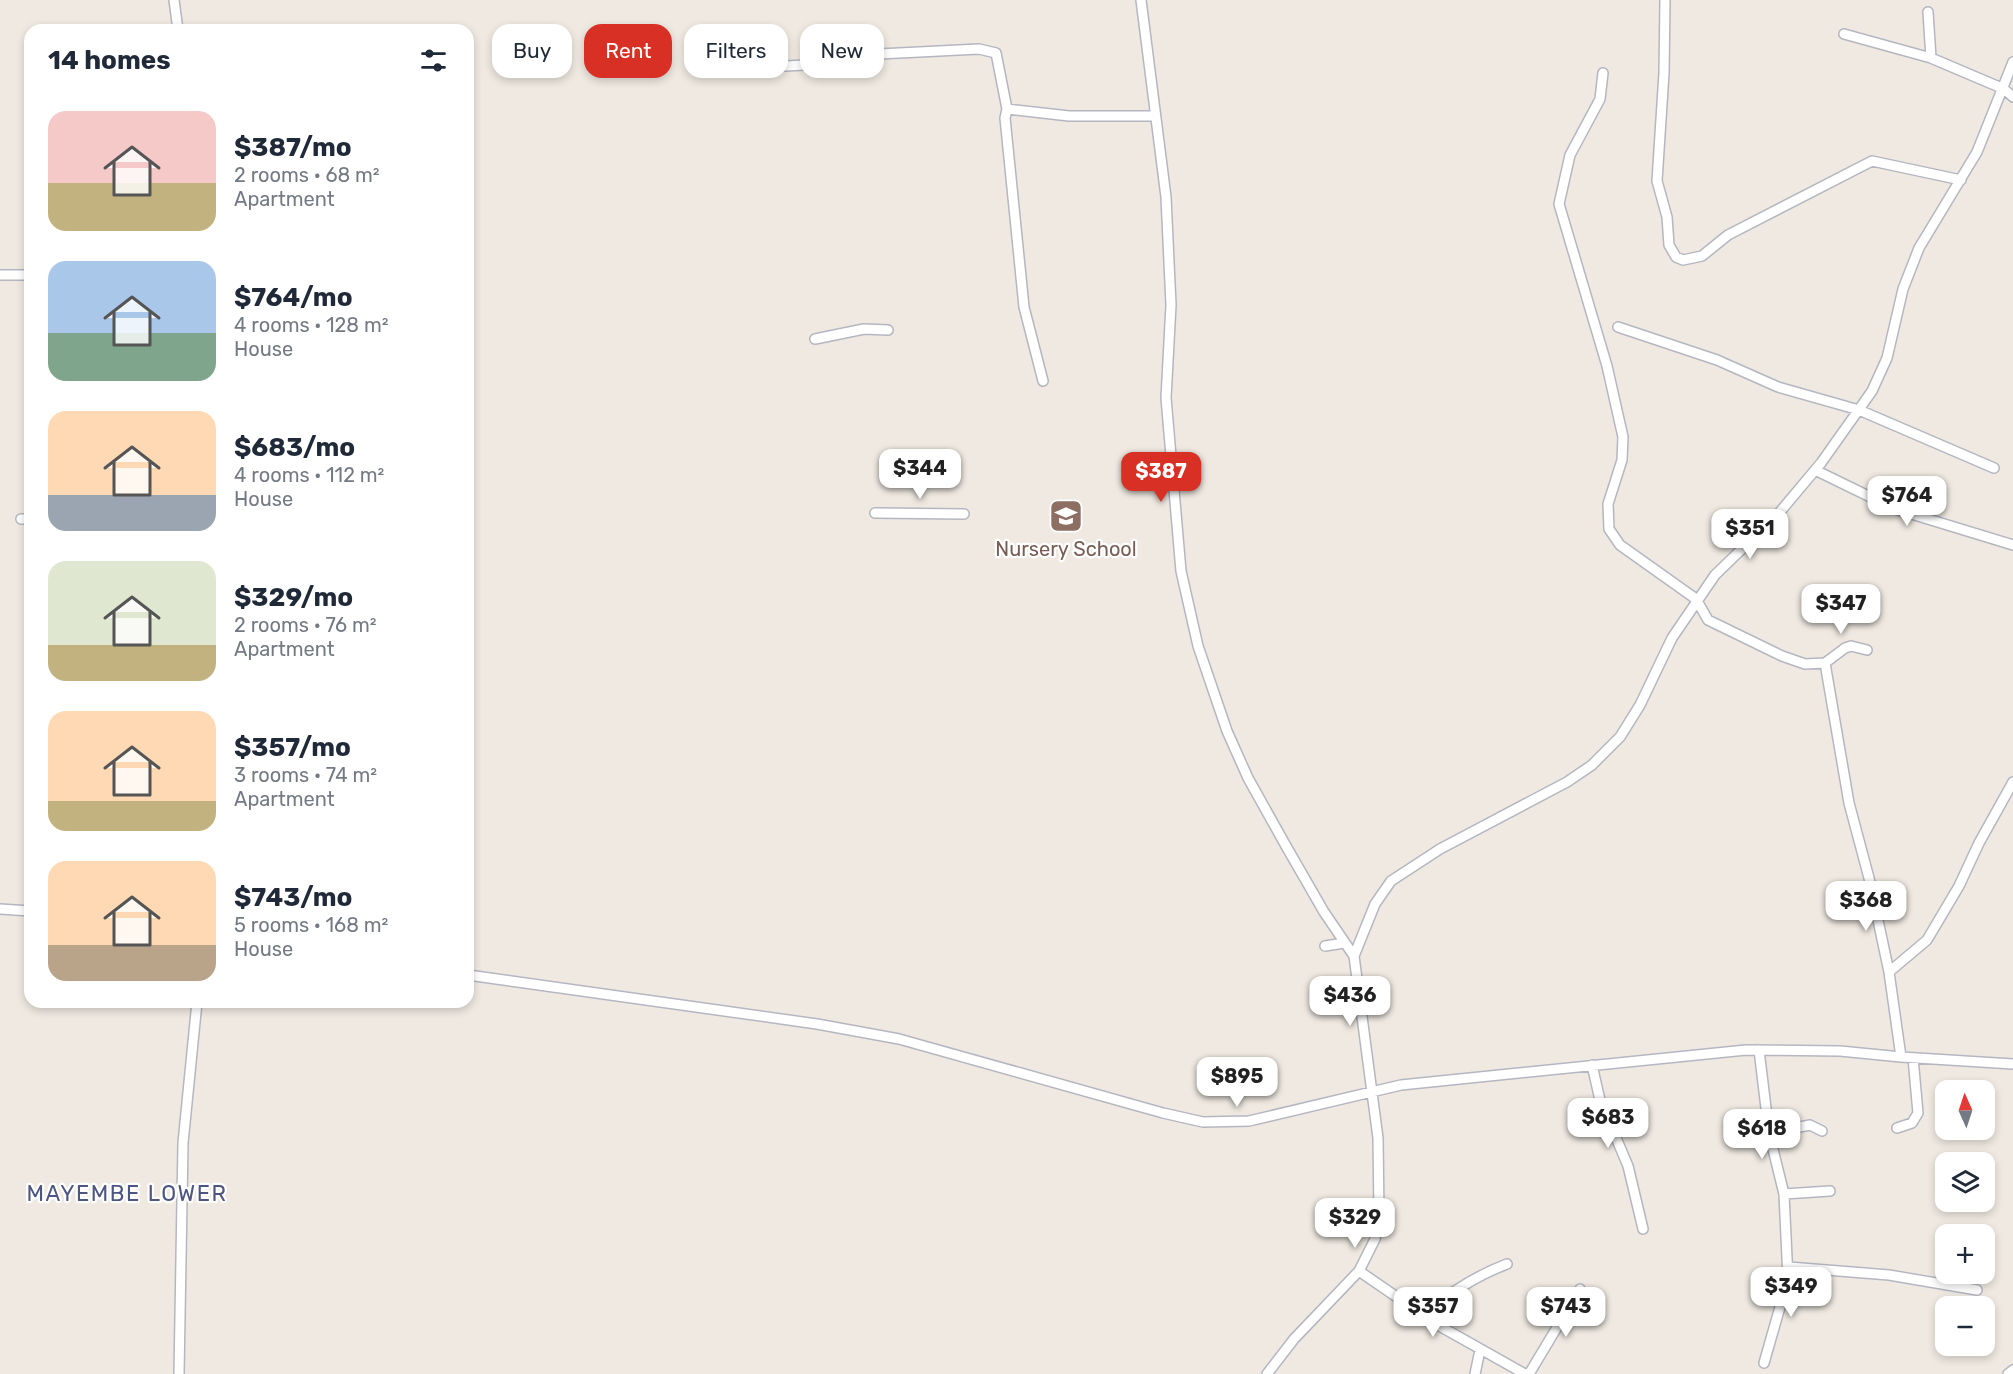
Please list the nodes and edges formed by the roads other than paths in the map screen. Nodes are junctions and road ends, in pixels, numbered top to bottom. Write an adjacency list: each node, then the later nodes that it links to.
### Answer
1 (174, 0): 5 (street)
2 (1141, 0): 14 (street)
3 (1665, 0): 15 (street)
4 (1928, 12): 7 (street)
5 (177, 24)
6 (1844, 34): 7 (street)
7 (1931, 58): 11 (street)
8 (2013, 62): 11 (street)
9 (788, 66): 13 (street)
10 (1603, 73): 28 (street)
11 (2004, 88): 12 (street); 15 (street)
12 (2013, 97)
13 (1007, 109): 14 (street); 21 (street)
14 (1155, 116): 34 (street)
15 (1961, 180): 22 (street)
16 (0, 275): 17 (street)
17 (24, 275)
18 (1618, 327): 22 (street)
19 (888, 330): 20 (street)
20 (815, 339)
21 (1043, 381)
22 (1859, 410): 23 (street); 24 (street)
23 (1994, 468)
24 (1815, 470): 27 (street); 28 (street)
25 (875, 513): 26 (street)
26 (964, 514)
27 (2013, 545)
28 (1696, 602): 30 (street); 36 (street)
29 (1867, 650): 30 (street)
30 (1825, 663): 37 (street)
31 (2013, 782): 37 (street)
32 (0, 909): 33 (street)
33 (24, 911)
34 (1344, 943): 35 (street); 36 (street)
35 (1325, 946)
36 (1354, 956): 45 (street)
37 (1889, 972): 41 (street)
38 (474, 976): 45 (street)
39 (196, 1008): 61 (street)
40 (1759, 1050): 41 (street); 44 (street); 48 (street)
41 (1901, 1058): 42 (street)
42 (1913, 1058): 43 (street); 46 (street)
43 (2013, 1064)
44 (1592, 1065): 45 (street); 51 (street)
45 (1373, 1093): 54 (street)
46 (1897, 1128)
47 (1822, 1131): 48 (street)
48 (1769, 1133): 50 (street)
49 (1830, 1191): 50 (street)
50 (1784, 1194): 53 (street)
51 (1643, 1229)
52 (1507, 1264): 57 (street)
53 (1789, 1267): 56 (street); 59 (street)
54 (1359, 1271): 57 (street); 62 (street)
55 (1580, 1289): 64 (street)
56 (1977, 1290)
57 (1423, 1316): 58 (street)
58 (1480, 1350): 63 (street); 64 (street)
59 (1764, 1363)
60 (2013, 1370): 65 (street)
61 (179, 1374)
62 (1267, 1374)
63 (1475, 1374)
64 (1527, 1374)
65 (2008, 1374)

